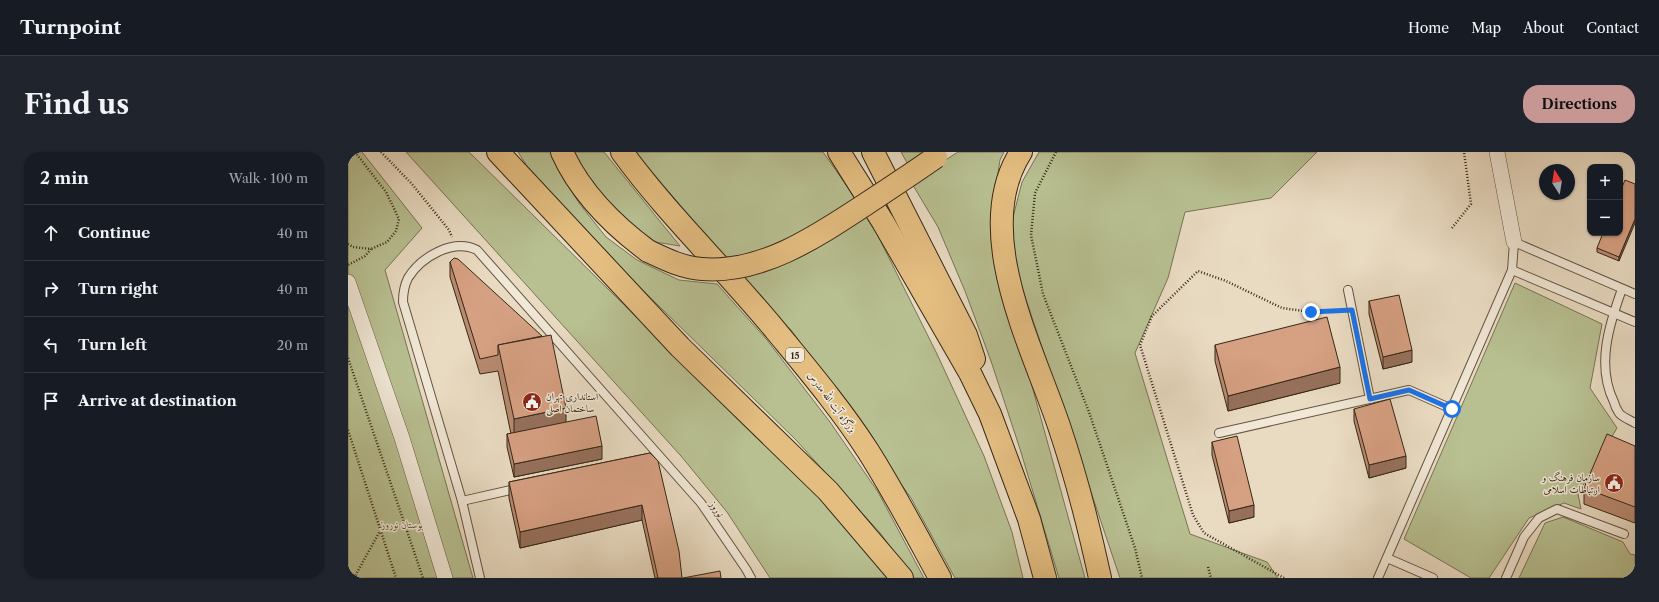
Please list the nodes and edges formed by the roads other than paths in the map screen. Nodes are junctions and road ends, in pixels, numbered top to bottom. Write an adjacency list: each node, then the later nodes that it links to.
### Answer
1 (562, 152): 8 (highway, bridge)
2 (622, 152): 30 (highway, بزرگراه آیت الله مدرس / 15)
3 (839, 152): 19 (highway)
4 (873, 152): 19 (highway)
5 (1021, 152): 32 (highway)
6 (1497, 152): 9 (street)
7 (500, 154): 29 (highway)
8 (940, 154)
9 (1514, 242): 10 (lane); 12 (lane)
10 (1512, 270): 15 (lane); 18 (lane)
11 (348, 282): 26 (street)
12 (1622, 288): 14 (lane); 15 (lane)
13 (1348, 290): 17 (lane)
14 (1635, 294)
15 (1613, 312): 16 (lane); 20 (lane)
16 (1635, 322)
17 (1370, 399): 18 (lane); 21 (lane)
18 (1452, 409): 25 (lane)
19 (990, 414): 31 (highway)
20 (1635, 423)
21 (1219, 433)
22 (531, 486): 23 (lane)
23 (462, 501): 27 (lane); 28 (lane, نوروز)
24 (1624, 534): 35 (lane)
25 (1387, 558): 33 (lane); 34 (lane)
26 (445, 578)
27 (480, 578)
28 (751, 578)
29 (902, 578)
30 (940, 578)
31 (1045, 578)
32 (1100, 578)
33 (1378, 578)
34 (1433, 578)
35 (1506, 578)

